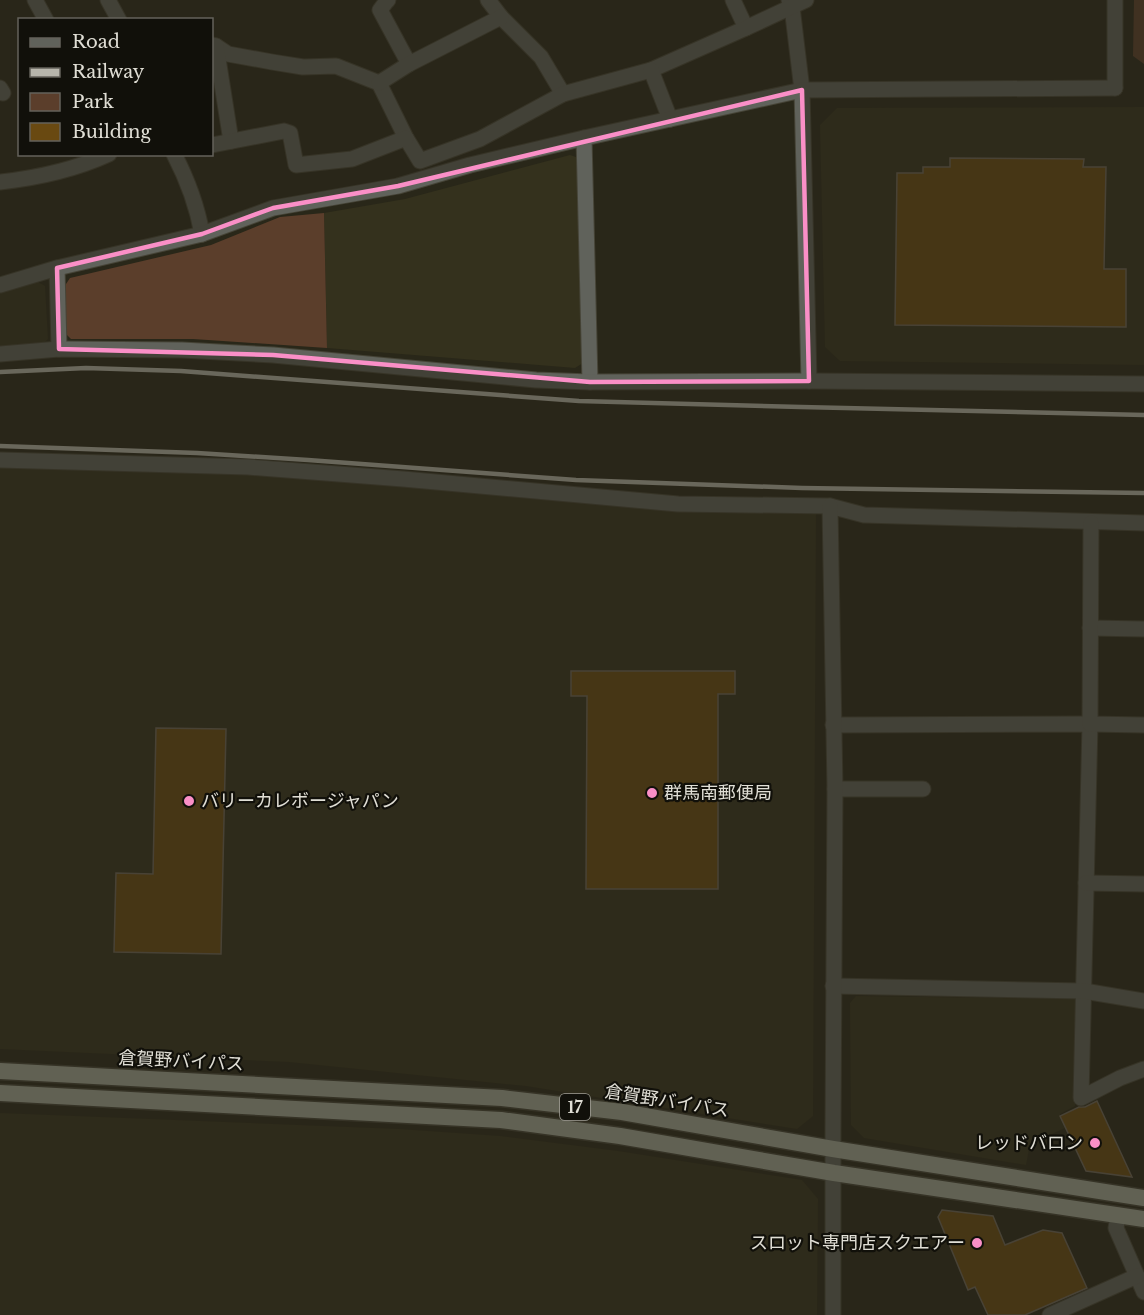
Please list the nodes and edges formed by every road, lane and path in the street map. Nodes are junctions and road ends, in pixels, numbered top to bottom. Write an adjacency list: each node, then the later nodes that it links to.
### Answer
1 (35, 0): 10 (street)
2 (108, 0): 11 (street)
3 (388, 0): 14 (street)
4 (488, 0): 9 (street)
5 (733, 0): 12 (street)
6 (806, 0): 8 (street)
7 (1115, 0): 17 (street)
8 (790, 4): 12 (street); 17 (street)
9 (501, 17): 14 (street); 18 (street)
10 (45, 18)
11 (117, 18)
12 (746, 28): 15 (street)
13 (214, 45): 16 (street); 22 (street)
14 (409, 64): 16 (street)
15 (651, 70): 18 (street); 19 (street)
16 (379, 83): 20 (street)
17 (801, 90): 19 (street); 32 (street)
18 (563, 94): 20 (street)
19 (670, 119): 21 (street)
20 (406, 138): 22 (street)
21 (584, 138): 27 (street); 33 (street)
22 (231, 141): 23 (street)
23 (213, 145)
24 (105, 156): 26 (street)
25 (175, 156): 27 (street)
26 (0, 182)
27 (202, 234): 28 (street)
28 (57, 268): 29 (street); 30 (street)
29 (0, 285)
30 (59, 349): 31 (street); 33 (street)
31 (0, 354)
32 (809, 381): 33 (street); 34 (street)
33 (590, 382)
34 (1144, 384)
35 (0, 460): 36 (street)
36 (830, 507): 37 (street); 42 (street)
37 (1091, 523): 38 (street); 39 (street)
38 (1144, 523)
39 (1090, 628): 40 (street); 41 (street)
40 (1144, 629)
41 (1090, 724): 42 (street); 43 (street); 46 (street)
42 (833, 725): 44 (street)
43 (1144, 725)
44 (835, 789): 45 (street); 48 (street)
45 (923, 789)
46 (1086, 883): 47 (street); 49 (street)
47 (1144, 884)
48 (833, 986): 49 (street); 54 (street)
49 (1084, 991): 50 (street); 51 (street)
50 (1144, 1001)
51 (1144, 1069)
52 (0, 1071): 54 (highway, 倉賀野バイパス / 17)
53 (0, 1094): 55 (highway, 17)
54 (833, 1149): 55 (street); 56 (highway, 倉賀野バイパス / 17)
55 (834, 1173): 57 (highway, 17); 61 (street)
56 (1144, 1198)
57 (1118, 1215): 58 (highway, 17); 59 (street)
58 (1144, 1219)
59 (1137, 1276): 60 (street); 62 (street)
60 (1144, 1292)
61 (834, 1315)
62 (1050, 1315)

